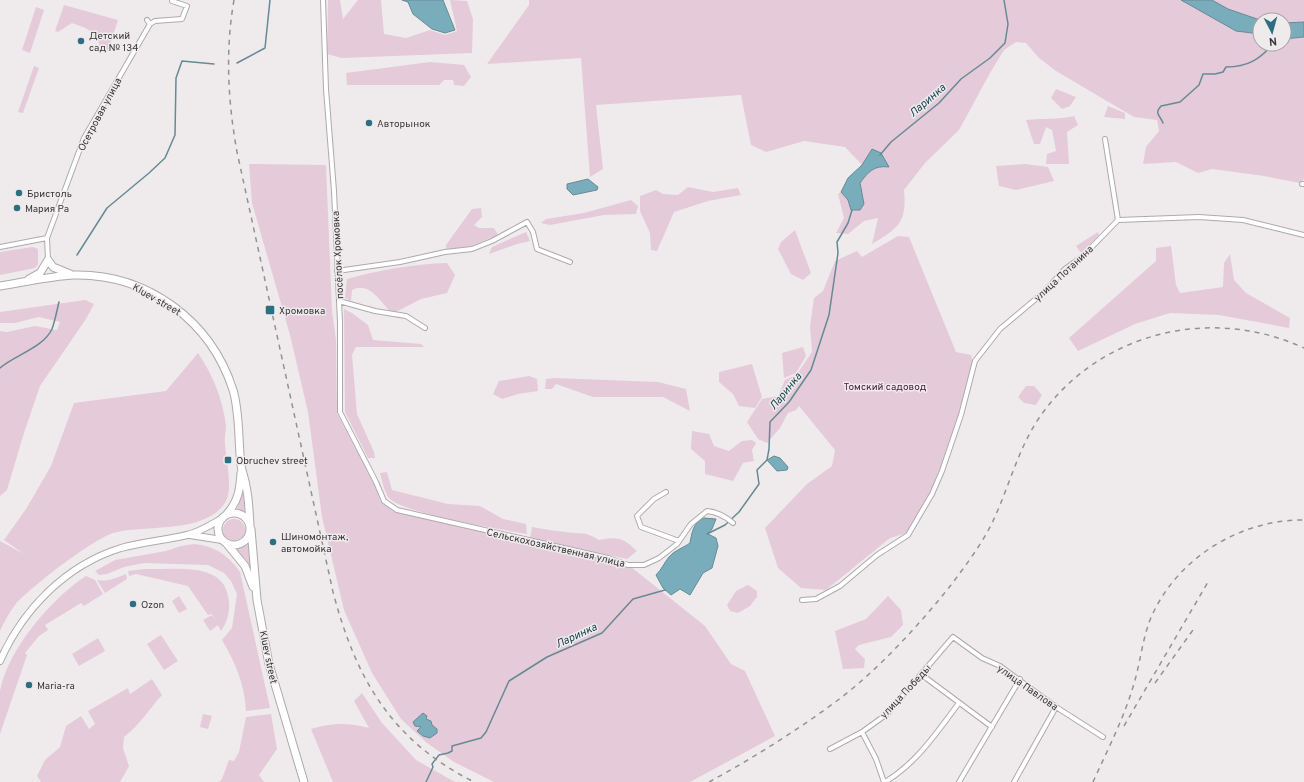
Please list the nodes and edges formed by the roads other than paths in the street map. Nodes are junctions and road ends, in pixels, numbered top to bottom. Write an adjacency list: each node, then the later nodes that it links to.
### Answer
1 (323, 0): 10 (street, посёлок Хромовка)
2 (172, 1): 6 (street, Осетровая улица)
3 (1105, 139): 4 (street)
4 (1118, 220): 5 (street); 26 (street, улица Потанина)
5 (1304, 235)
6 (47, 238): 7 (street); 8 (street, Осетровая улица)
7 (0, 247)
8 (48, 260): 11 (main road); 12 (main road)
9 (570, 262): 10 (street)
10 (337, 271): 14 (street, посёлок Хромовка)
11 (74, 275): 12 (main road, Kluev street); 16 (main road, Kluev street)
12 (26, 282): 13 (main road, Kluev street)
13 (0, 286)
14 (339, 301): 15 (street); 18 (street, посёлок Хромовка)
15 (425, 328)
16 (242, 467): 19 (main road); 21 (main road, Kluev street)
17 (666, 492): 23 (street)
18 (384, 501): 23 (street, Сельскохозяйственная улица)
19 (223, 518): 21 (main road); 22 (street); 24 (main road)
20 (733, 523): 23 (street, Сельскохозяйственная улица)
21 (251, 527): 24 (main road); 25 (main road, Kluev street)
22 (188, 534): 24 (street); 28 (street)
23 (679, 541)
24 (225, 542): 25 (main road)
25 (257, 600): 37 (main road, Kluev street)
26 (802, 600)
27 (952, 637): 29 (street, улица Победы); 30 (street, улица Павлова)
28 (0, 661)
29 (922, 675): 31 (street); 34 (street, улица Победы)
30 (1020, 679): 32 (street, улица Павлова); 33 (street)
31 (959, 703): 33 (street); 38 (street)
32 (1056, 707): 35 (street, улица Павлова); 40 (street)
33 (992, 727): 39 (street)
34 (862, 732): 36 (street, улица Победы); 38 (street)
35 (1103, 737)
36 (830, 750)
37 (304, 782)
38 (885, 782)
39 (959, 782)
40 (1014, 782)

